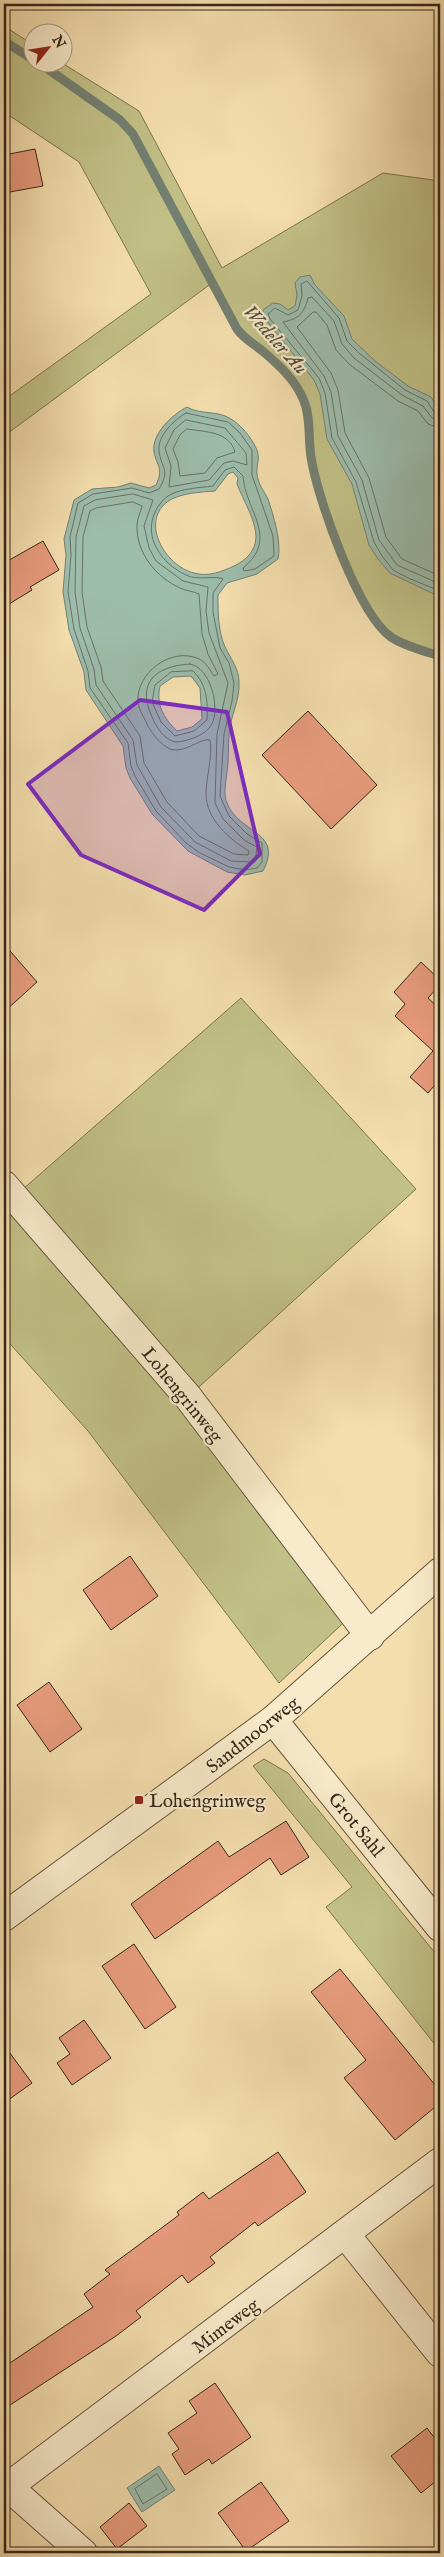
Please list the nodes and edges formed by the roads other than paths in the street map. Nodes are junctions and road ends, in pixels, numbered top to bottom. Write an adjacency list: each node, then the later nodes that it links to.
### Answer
1 (5, 1189): 3 (street, Lohengrinweg)
2 (440, 1572): 3 (street, Sandmoorweg)
3 (370, 1636): 4 (street, Sandmoorweg)
4 (273, 1720): 5 (street, Sandmoorweg); 6 (street, Grot Sahl)
5 (4, 1917)
6 (440, 1927)
7 (440, 2162): 8 (street, Mimeweg)
8 (346, 2235): 9 (street); 10 (street, Mimeweg)
9 (440, 2353)
10 (6, 2485): 11 (street)
11 (83, 2553)

